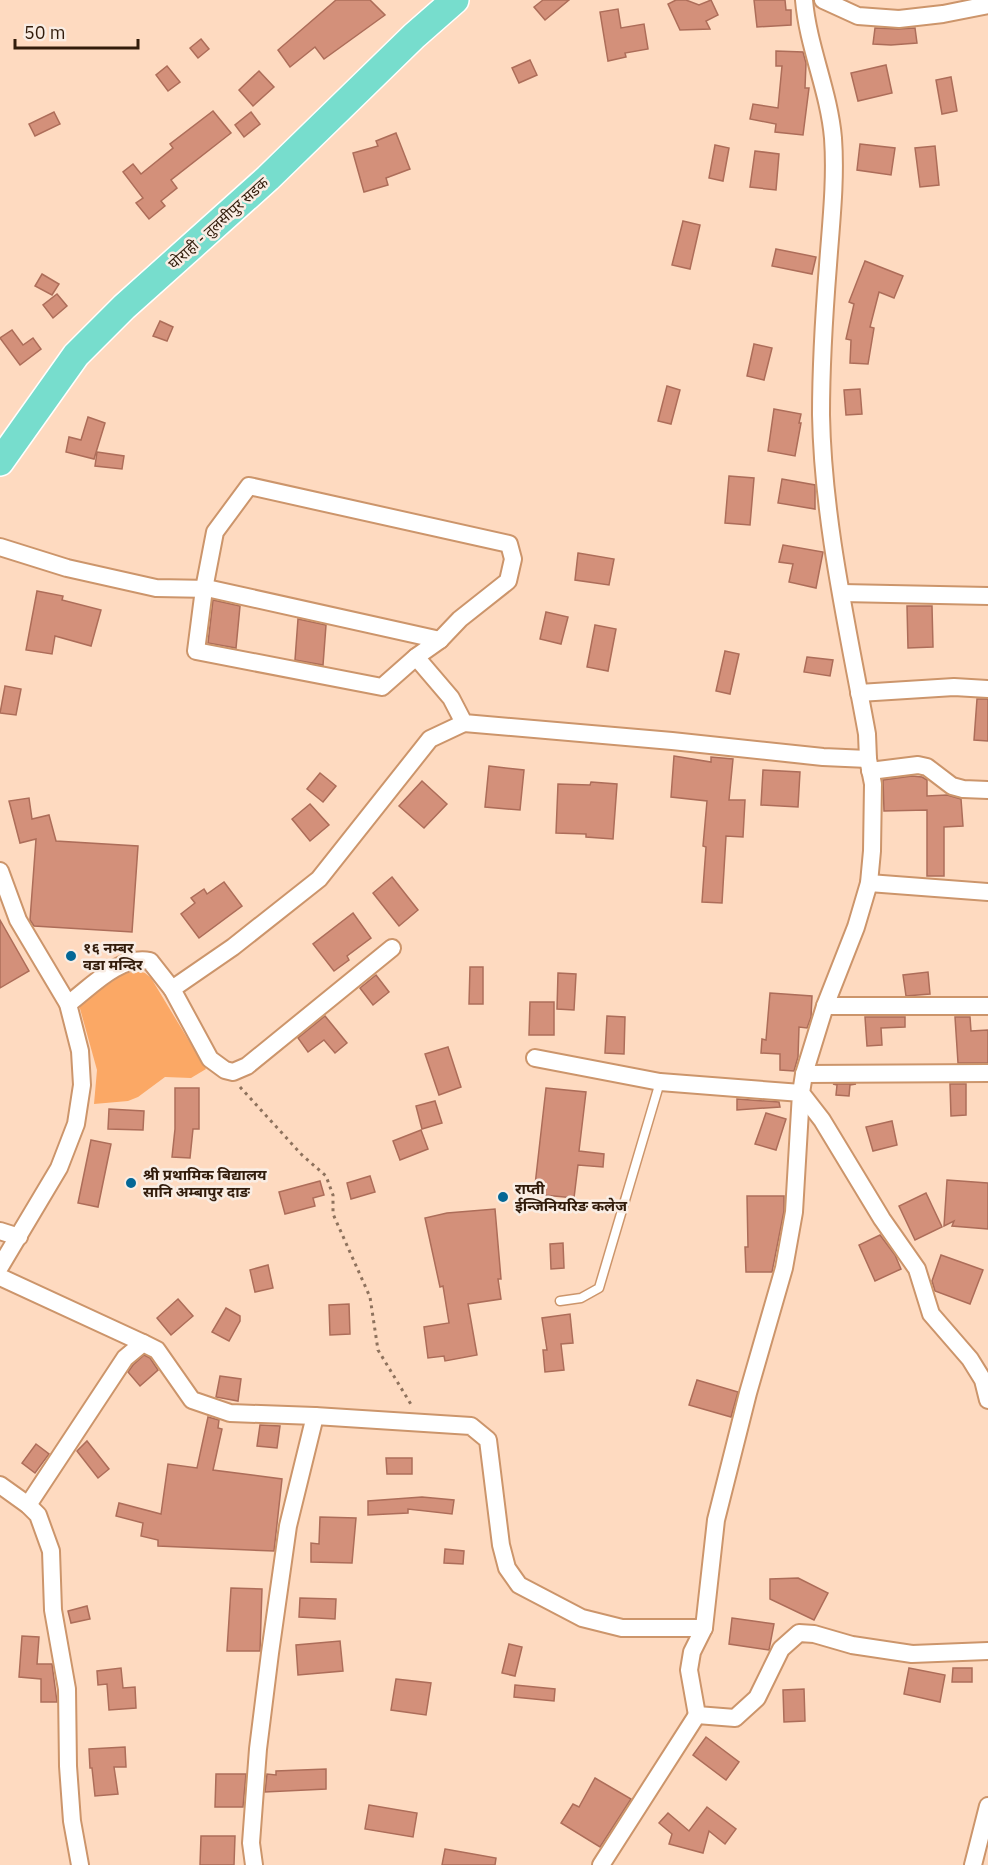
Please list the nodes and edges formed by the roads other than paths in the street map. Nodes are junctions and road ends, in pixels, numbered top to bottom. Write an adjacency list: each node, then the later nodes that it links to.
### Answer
1 (455, 0): 5 (main road, घोराही - तुलसीपुर सडक)
2 (804, 0): 8 (street)
3 (823, 0): 4 (street)
4 (988, 4)
5 (0, 462)
6 (0, 548): 7 (street)
7 (204, 589): 10 (street); 10 (street); 11 (street)
8 (842, 593): 9 (street); 13 (street)
9 (988, 596)
10 (440, 640): 11 (street)
11 (416, 657): 14 (street)
12 (988, 689): 13 (street)
13 (859, 693): 15 (street)
14 (464, 723): 15 (street); 21 (street)
15 (869, 765): 16 (street); 18 (street)
16 (988, 790)
17 (0, 871): 22 (street)
18 (869, 883): 19 (street); 23 (street)
19 (988, 892)
20 (392, 948): 21 (street)
21 (172, 989): 22 (street)
22 (68, 1004): 31 (street)
23 (825, 1006): 24 (street); 27 (street)
24 (988, 1006)
25 (535, 1058): 28 (street)
26 (988, 1073): 27 (street)
27 (804, 1074): 29 (street)
28 (660, 1082): 29 (street); 34 (lane)
29 (801, 1094): 36 (street); 40 (street)
30 (0, 1231): 31 (street)
31 (19, 1237): 32 (street)
32 (0, 1268)
33 (0, 1277): 35 (street)
34 (560, 1302)
35 (143, 1343): 37 (street); 39 (street)
36 (988, 1400)
37 (315, 1416): 40 (street); 45 (street)
38 (0, 1485): 39 (street)
39 (28, 1504): 44 (street)
40 (704, 1628): 42 (street)
41 (988, 1651): 42 (street)
42 (697, 1715): 46 (street)
43 (988, 1806): 47 (street)
44 (80, 1865)
45 (254, 1865)
46 (601, 1865)
47 (973, 1865)

